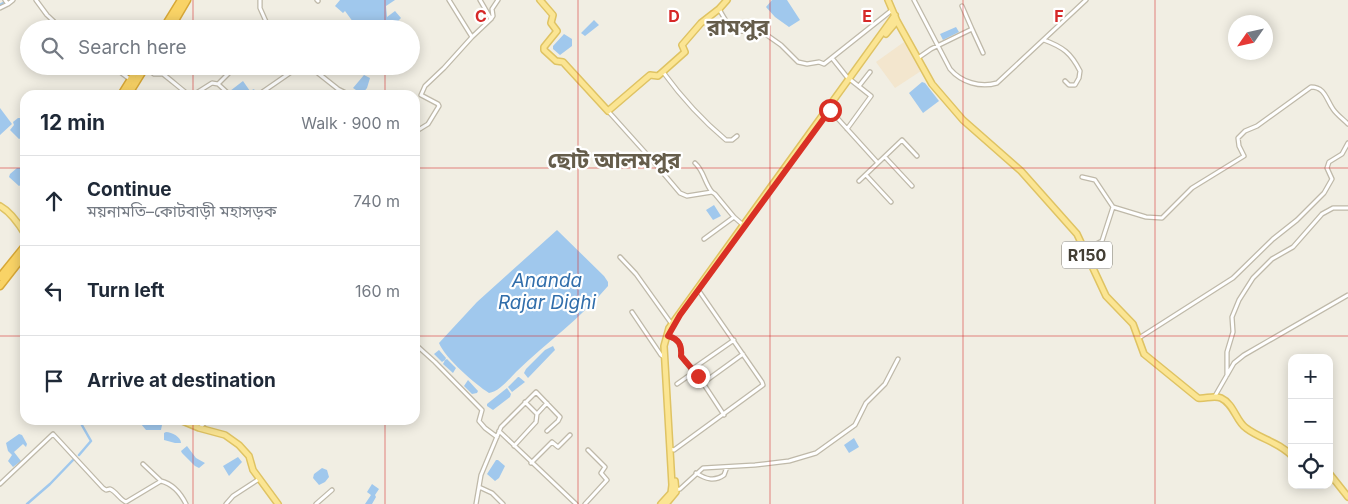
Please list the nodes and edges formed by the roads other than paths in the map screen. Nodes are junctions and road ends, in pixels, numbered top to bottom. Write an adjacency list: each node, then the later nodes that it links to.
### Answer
1 (5, 0): 15 (street)
2 (13, 0): 15 (street)
3 (36, 0): 21 (street)
4 (180, 0): 22 (highway)
5 (187, 0): 23 (highway)
6 (260, 0): 24 (street)
7 (449, 0): 26 (street)
8 (480, 0): 20 (street)
9 (498, 0): 20 (street)
10 (540, 0): 54 (main road)
11 (727, 0): 18 (main road)
12 (888, 0): 19 (main road, R150)
13 (914, 0): 28 (street)
14 (1086, 0): 27 (street)
15 (8, 4): 17 (street)
16 (962, 6): 25 (street)
17 (0, 8)
18 (719, 9): 30 (street); 32 (main road)
19 (895, 15): 30 (street); 31 (main road, R150); 42 (main road)
20 (491, 19): 26 (street)
21 (52, 20)
22 (168, 20)
23 (175, 20)
24 (265, 20)
25 (972, 29): 28 (street); 29 (street)
26 (472, 36): 56 (street)
27 (1044, 40): 28 (street); 43 (street)
28 (938, 46): 31 (street)
29 (983, 53)
30 (832, 58): 42 (street)
31 (917, 58): 77 (main road, R150)
32 (663, 72): 54 (main road); 58 (street)
33 (870, 72): 45 (street)
34 (124, 75): 41 (street)
35 (136, 75): 41 (highway)
36 (139, 75): 47 (highway)
37 (164, 75): 48 (street)
38 (227, 75): 44 (street)
39 (287, 75): 51 (street)
40 (320, 75): 52 (street)
41 (131, 80): 46 (highway)
42 (851, 80): 45 (street); 53 (main road); 74 (main road)
43 (1065, 81)
44 (218, 84): 49 (street); 50 (street)
45 (859, 86): 57 (street)
46 (124, 90)
47 (131, 90)
48 (185, 90)
49 (200, 90)
50 (225, 90)
51 (265, 90)
52 (338, 90)
53 (830, 110): 57 (street); 83 (main road)
54 (608, 111): 68 (street)
55 (1348, 124): 70 (street)
56 (420, 129)
57 (847, 129): 63 (street)
58 (737, 136)
59 (1348, 143): 88 (street)
60 (917, 156): 61 (street)
61 (885, 157): 63 (street); 67 (street)
62 (695, 163): 68 (street)
63 (878, 163): 64 (street)
64 (866, 175): 66 (street); 69 (street)
65 (1082, 177): 70 (street)
66 (859, 181)
67 (912, 186)
68 (712, 192): 73 (street)
69 (890, 202)
70 (1113, 207): 77 (street)
71 (1, 208): 75 (main road)
72 (1348, 208): 95 (street)
73 (734, 217): 74 (street); 76 (street)
74 (742, 224): 83 (main road)
75 (20, 226)
76 (704, 239)
77 (1085, 250): 88 (main road, R150)
78 (20, 252): 81 (highway)
79 (620, 257): 86 (street)
80 (20, 260): 82 (highway)
81 (0, 277)
82 (0, 286)
83 (698, 289): 86 (main road); 87 (main road); 89 (street)
84 (1348, 295): 95 (street)
85 (632, 312): 92 (street)
86 (671, 323): 92 (main road)
87 (668, 336): 92 (main road); 94 (street)
88 (1139, 338): 98 (main road, R150)
89 (734, 340): 91 (street); 94 (street)
90 (420, 348): 109 (street)
91 (743, 354): 96 (street); 102 (street)
92 (666, 357): 112 (main road)
93 (898, 359): 116 (street)
94 (693, 371): 96 (street); 97 (street)
95 (1227, 375): 98 (street)
96 (703, 383): 102 (street)
97 (677, 384)
98 (1215, 397): 113 (main road, R150)
99 (525, 402): 100 (street); 101 (street); 106 (street)
100 (547, 403): 101 (street); 107 (street)
101 (537, 414): 110 (street)
102 (724, 415): 112 (street)
103 (192, 425): 105 (main road)
104 (202, 425): 105 (street)
105 (199, 428): 119 (main road)
106 (499, 431): 109 (street); 110 (street)
107 (547, 431)
108 (570, 435): 114 (street)
109 (497, 437): 122 (street)
110 (514, 446): 114 (street)
111 (588, 450): 133 (street)
112 (672, 450): 123 (main road)
113 (1288, 453)
114 (531, 463): 132 (street)
115 (143, 464): 120 (street)
116 (727, 467): 117 (street); 117 (street)
117 (696, 473): 123 (street)
118 (1333, 478): 125 (main road)
119 (259, 480): 127 (street); 128 (main road)
120 (161, 481): 121 (street); 126 (street)
121 (0, 484)
122 (479, 487): 130 (street); 131 (street)
123 (674, 489): 134 (main road); 135 (main road)
124 (332, 490): 129 (street)
125 (1348, 497)
126 (186, 504)
127 (226, 504)
128 (278, 504)
129 (316, 504)
130 (476, 504)
131 (503, 504)
132 (576, 504)
133 (585, 504)
134 (661, 504)
135 (666, 504)

